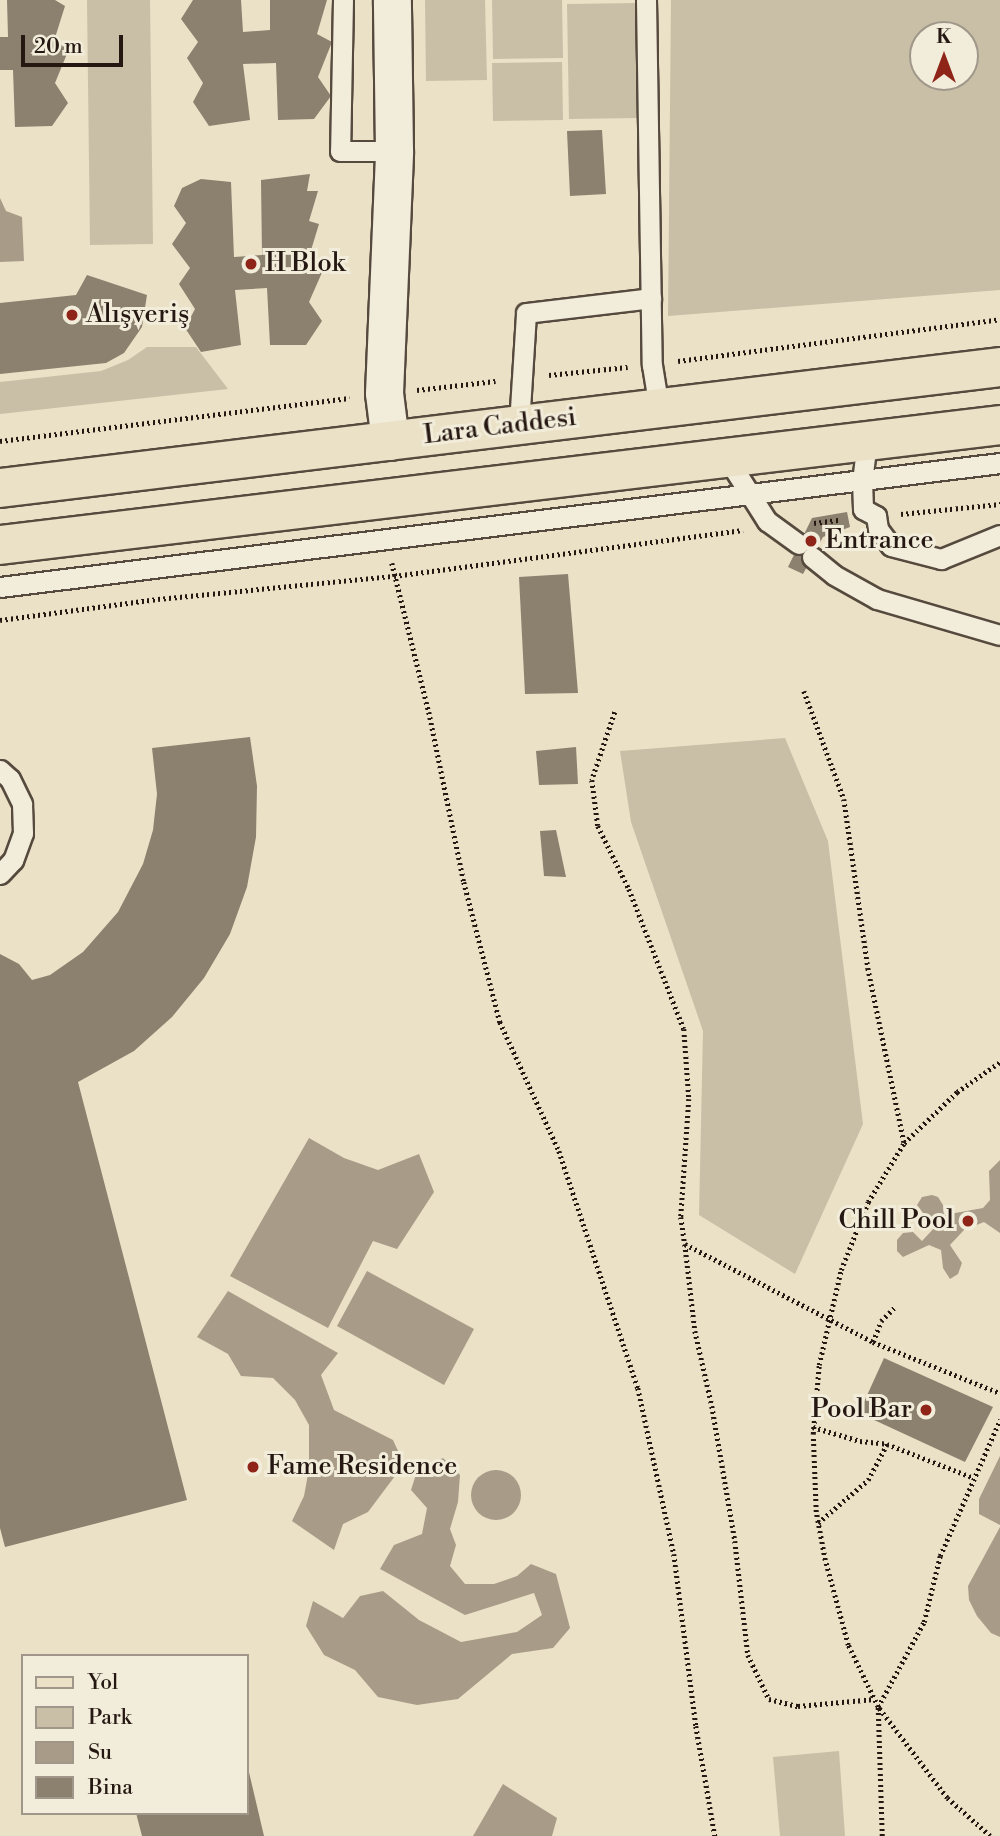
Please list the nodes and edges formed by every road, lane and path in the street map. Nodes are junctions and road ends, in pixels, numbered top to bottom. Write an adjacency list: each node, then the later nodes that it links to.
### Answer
1 (343, 0): 4 (lane)
2 (392, 0): 4 (street)
3 (646, 0): 5 (lane)
4 (394, 151): 10 (street)
5 (652, 298): 7 (lane); 8 (lane)
6 (1000, 367): 7 (main road, Lara Caddesi)
7 (659, 408): 8 (main road, Lara Caddesi)
8 (519, 425): 10 (main road, Lara Caddesi)
9 (1000, 425): 11 (main road)
10 (390, 441): 15 (main road, Lara Caddesi)
11 (867, 441): 12 (main road); 14 (lane)
12 (727, 458): 16 (lane); 22 (main road)
13 (1000, 463): 14 (lane)
14 (862, 480): 16 (lane); 18 (lane)
15 (0, 488)
16 (753, 495): 19 (lane); 21 (lane)
17 (1000, 505): 18 (path)
18 (876, 516): 19 (path); 20 (lane)
19 (772, 527): 23 (path); 26 (lane)
20 (1000, 535)
21 (389, 541): 23 (path); 24 (lane)
22 (5, 549)
23 (394, 576): 25 (path); 45 (path)
24 (0, 587)
25 (0, 620)
26 (1000, 635)
27 (804, 691): 32 (path)
28 (615, 712): 33 (path)
29 (0, 770): 30 (lane)
30 (0, 874)
31 (1000, 1062): 32 (path)
32 (904, 1143): 35 (path)
33 (685, 1244): 35 (path); 43 (path)
34 (897, 1306): 36 (path)
35 (830, 1317): 36 (path); 39 (path)
36 (873, 1342): 37 (path)
37 (1000, 1393)
38 (1000, 1420): 41 (path)
39 (813, 1427): 40 (path); 42 (path)
40 (887, 1444): 41 (path); 42 (path)
41 (974, 1478): 44 (path)
42 (818, 1522): 43 (path)
43 (875, 1699): 44 (path)
44 (878, 1707): 46 (path); 47 (path)
45 (715, 1836)
46 (882, 1836)
47 (990, 1836)

